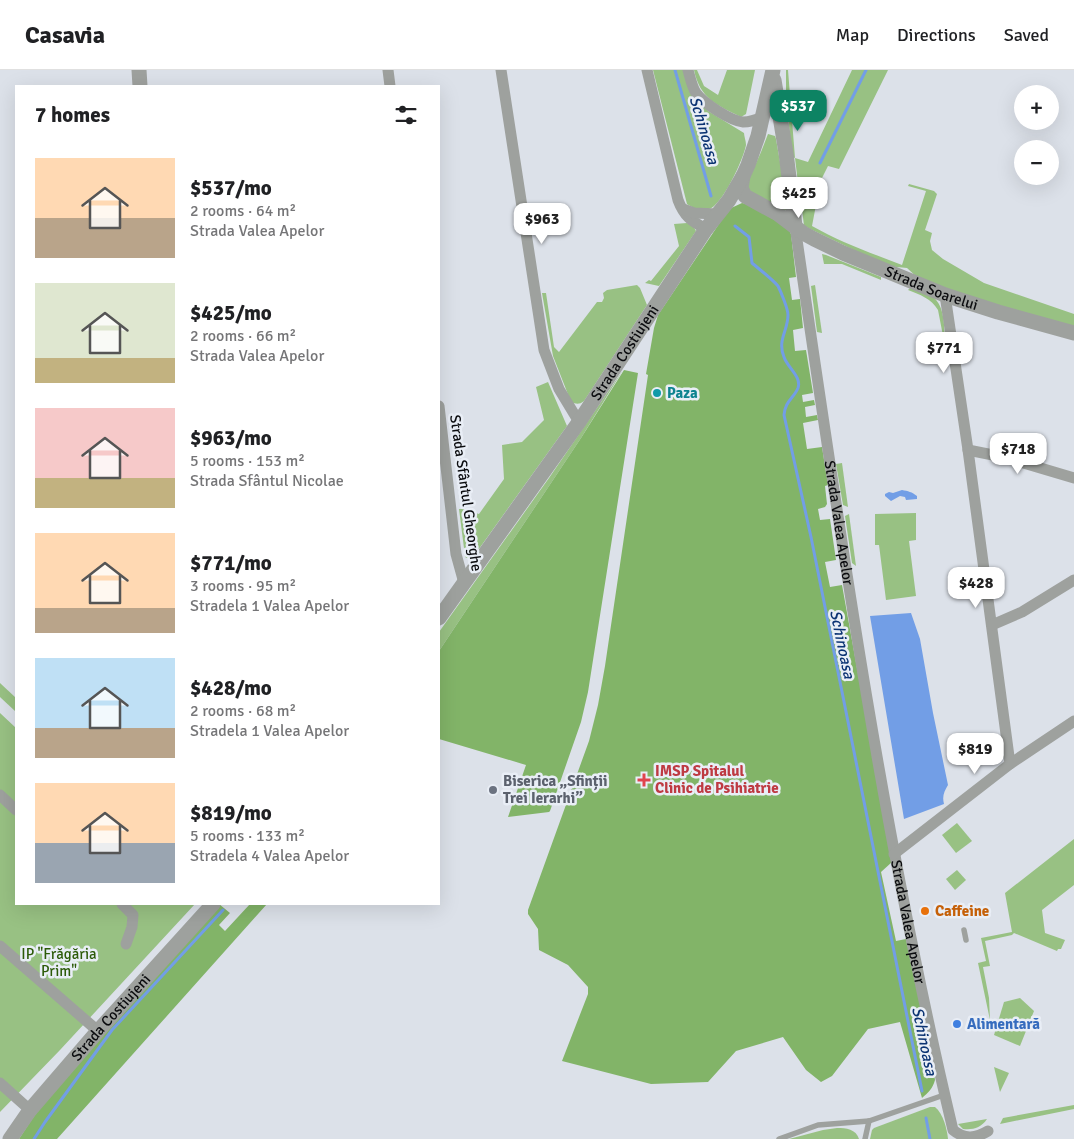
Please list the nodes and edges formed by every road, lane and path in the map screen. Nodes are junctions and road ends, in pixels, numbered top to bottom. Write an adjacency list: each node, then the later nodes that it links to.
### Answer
1 (139, 70): 7 (street)
2 (388, 70): 8 (street)
3 (501, 70): 23 (street)
4 (647, 70): 15 (street)
5 (688, 70): 9 (street)
6 (773, 72): 9 (street, Strada Costiujeni); 10 (street, Strada Valea Apelor)
7 (140, 85)
8 (390, 85)
9 (761, 124): 10 (street); 11 (street, Strada Costiujeni)
10 (782, 133): 13 (street, Strada Valea Apelor)
11 (743, 176): 12 (street); 14 (street, Strada Costiujeni)
12 (746, 196): 14 (street); 17 (street, Strada Soarelui)
13 (791, 198): 17 (street); 18 (street, Strada Valea Apelor)
14 (729, 200): 16 (street, Strada Costiujeni)
15 (681, 209): 16 (street); 19 (street)
16 (717, 214): 19 (street, Strada Costiujeni)
17 (778, 214): 18 (street, Strada Soarelui)
18 (795, 226): 20 (street, Strada Soarelui); 34 (street, Strada Valea Apelor)
19 (706, 229): 23 (street, Strada Costiujeni)
20 (945, 295): 21 (street, Strada Soarelui); 24 (street)
21 (1074, 333)
22 (440, 415): 27 (street, Strada Sfântul Gheorghe)
23 (579, 422): 27 (street, Strada Costiujeni)
24 (968, 450): 25 (street); 29 (street)
25 (1074, 478)
26 (1074, 580): 29 (street)
27 (464, 583): 28 (street, Strada Costiujeni)
28 (440, 617)
29 (992, 625): 31 (street)
30 (1074, 721): 31 (street)
31 (1010, 764): 34 (street)
32 (0, 796): 33 (street)
33 (15, 809)
34 (894, 854): 43 (street, Strada Valea Apelor)
35 (123, 905): 39 (street)
36 (212, 905): 41 (street, Strada Costiujeni)
37 (964, 930): 38 (lane)
38 (966, 940)
39 (126, 944)
40 (0, 946): 41 (street)
41 (98, 1031): 44 (street, Strada Costiujeni)
42 (0, 1083): 44 (street)
43 (944, 1094): 45 (lane); 50 (street, Strada Valea Apelor)
44 (30, 1110): 47 (street, Strada Costiujeni)
45 (869, 1121): 48 (lane); 49 (lane)
46 (988, 1131): 50 (street, Strada Valea Apelor)
47 (10, 1138)
48 (779, 1139)
49 (865, 1139)
50 (966, 1139)

